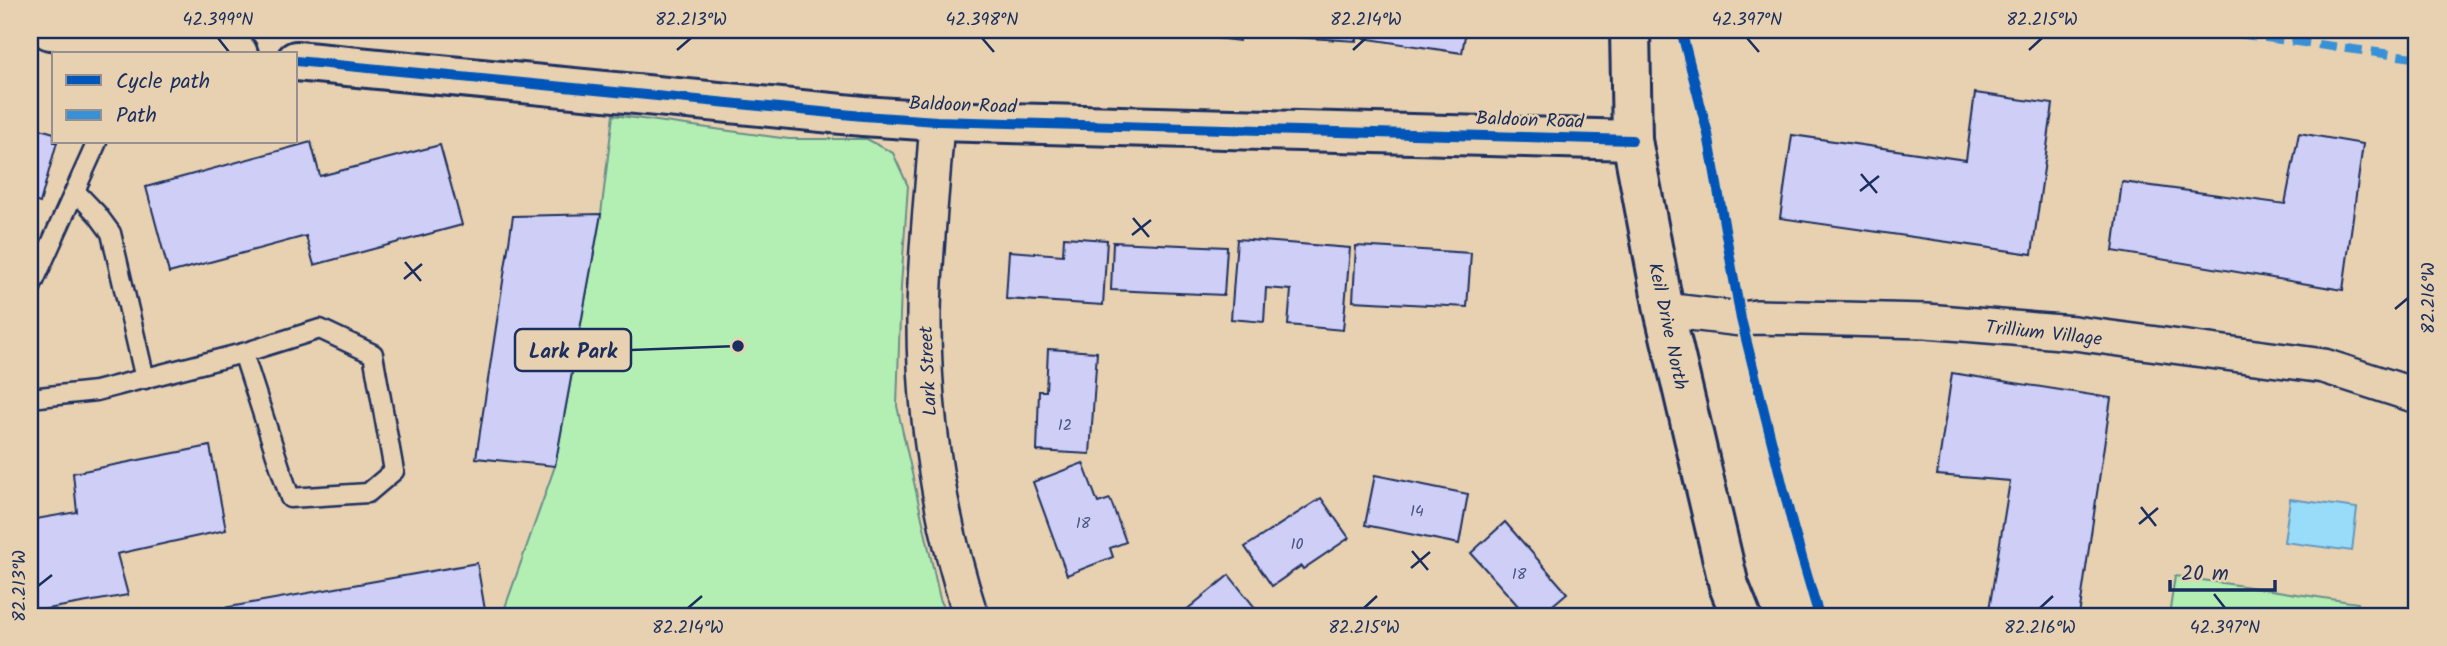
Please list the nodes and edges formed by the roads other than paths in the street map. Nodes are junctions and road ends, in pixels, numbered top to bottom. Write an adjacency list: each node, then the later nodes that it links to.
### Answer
1 (50, 30): 3 (street)
2 (1630, 30): 7 (street, Keil Drive North)
3 (139, 49): 4 (street)
4 (198, 52)
5 (298, 61): 6 (street, Baldoon Road)
6 (937, 121): 7 (street, Baldoon Road); 16 (street, Lark Street)
7 (1632, 140): 11 (street, Keil Drive North)
8 (96, 144): 9 (lane)
9 (75, 191): 10 (lane); 13 (lane)
10 (30, 290)
11 (1664, 310): 14 (street, Trillium Village); 17 (street, Keil Drive North)
12 (243, 353): 12 (lane); 13 (lane)
13 (145, 379): 15 (lane)
14 (2417, 396)
15 (30, 398)
16 (971, 616)
17 (1741, 616)

